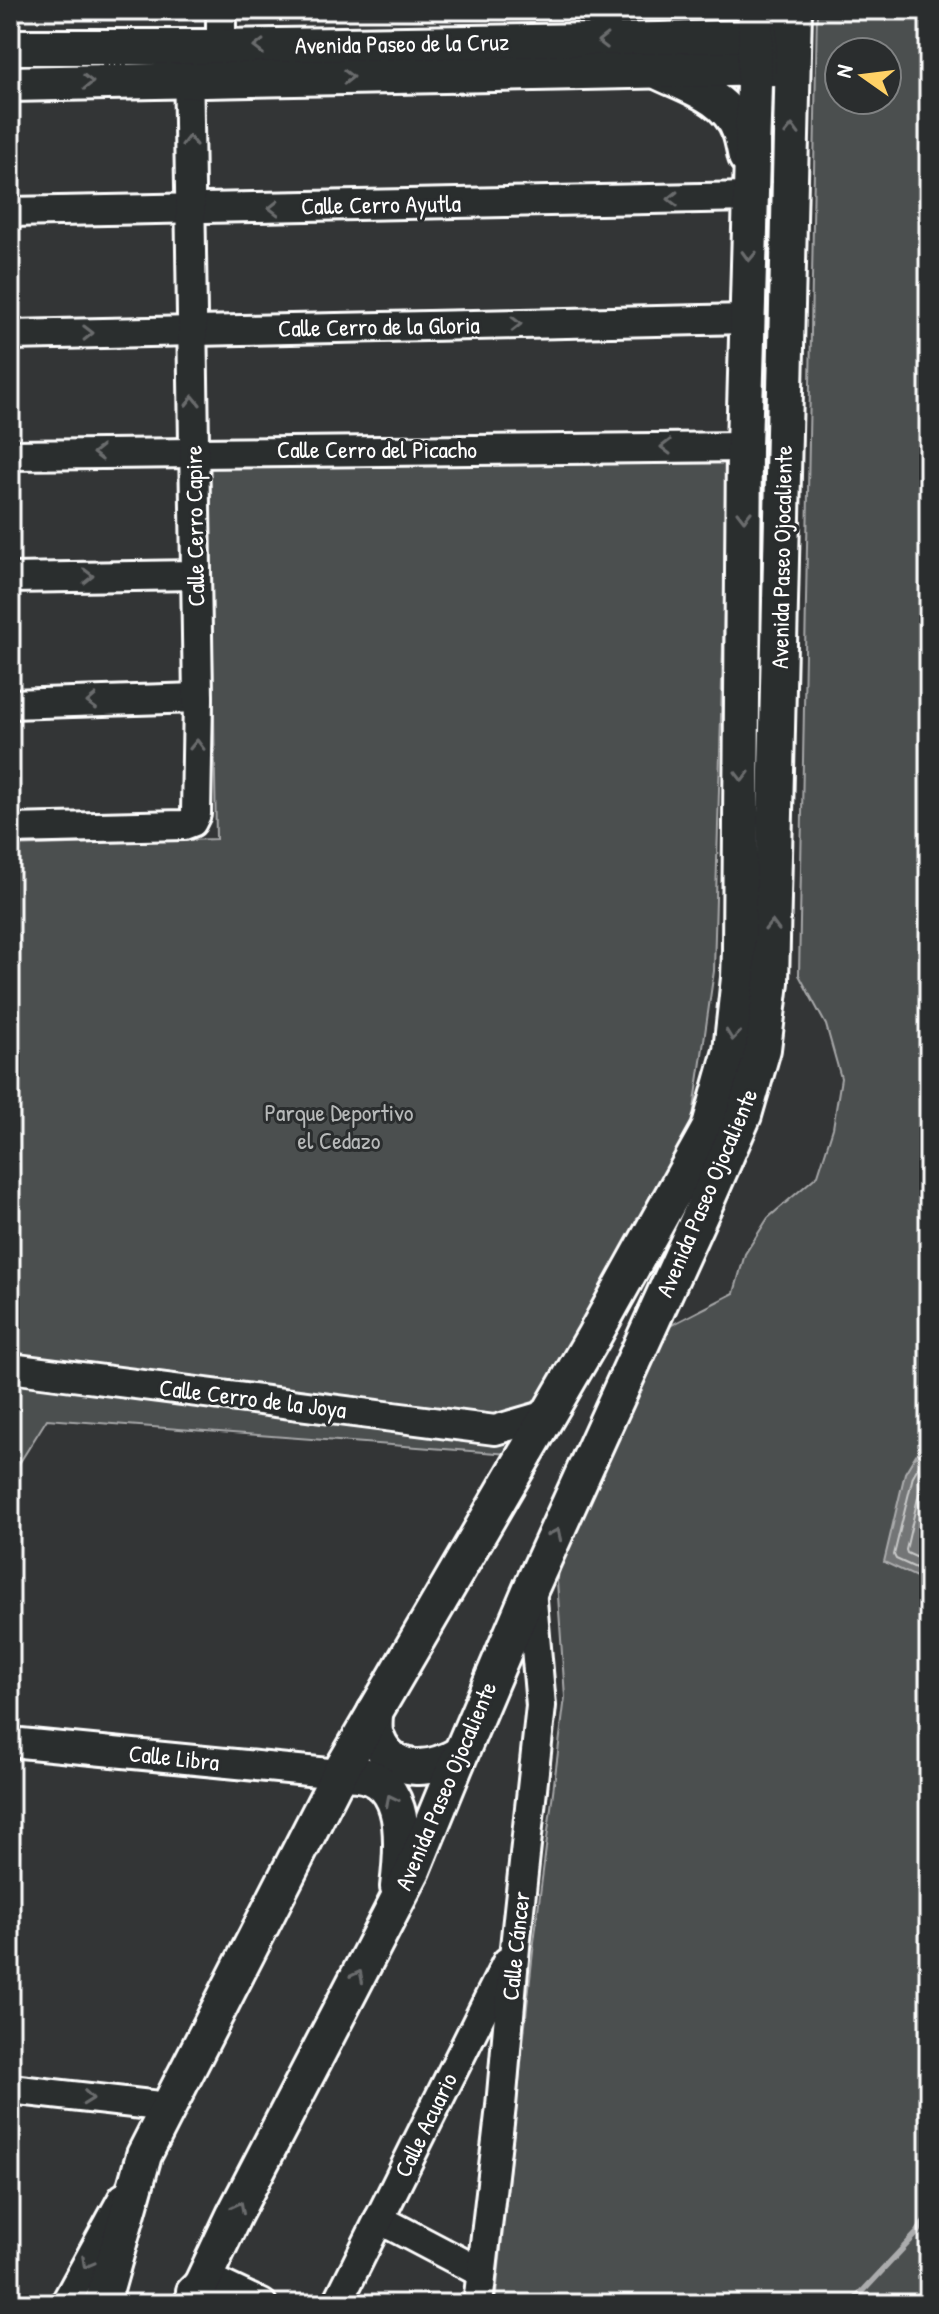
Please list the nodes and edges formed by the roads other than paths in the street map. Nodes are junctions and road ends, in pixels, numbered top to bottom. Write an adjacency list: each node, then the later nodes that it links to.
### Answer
1 (221, 10): 6 (street, Calle Cerro Capire)
2 (718, 10): 7 (main road)
3 (755, 38): 4 (main road, Avenida Paseo de la Cruz); 7 (main road, Avenida Paseo de la Cruz); 10 (main road, Avenida Paseo Ojocaliente)
4 (793, 38): 28 (main road, Avenida Paseo Ojocaliente, one-way to 4)
5 (10, 47): 6 (main road, Avenida Paseo de la Cruz)
6 (204, 47): 7 (main road, Avenida Paseo de la Cruz, one-way to 6); 8 (street, Calle Cerro Capire)
7 (659, 55): 8 (main road, Avenida Paseo de la Cruz, one-way to 7); 10 (main road)
8 (189, 80): 9 (main road, Avenida Paseo de la Cruz, one-way to 8); 11 (street, Calle Cerro Capire, one-way to 8)
9 (10, 84)
10 (752, 190): 11 (street, Calle Cerro Ayutla, one-way to 11); 13 (main road, Avenida Paseo Ojocaliente, one-way to 13)
11 (190, 209): 12 (street, Calle Cerro Ayutla); 14 (street, Calle Cerro Capire)
12 (10, 212)
13 (747, 319): 14 (street, Calle Cerro de la Gloria, one-way to 13); 16 (main road, Avenida Paseo Ojocaliente)
14 (192, 331): 15 (street, Calle Cerro de la Gloria, one-way to 14); 17 (street, Calle Cerro Capire, one-way to 14)
15 (10, 335)
16 (744, 447): 17 (street, Calle Cerro del Picacho, one-way to 17); 25 (main road, Avenida Paseo Ojocaliente, one-way to 25)
17 (194, 451): 18 (street, Calle Cerro del Picacho, one-way to 18); 19 (street, Calle Cerro Capire)
18 (10, 455)
19 (196, 575): 20 (street, one-way to 19); 21 (street, Calle Cerro Capire)
20 (10, 578)
21 (198, 698): 22 (street, one-way to 22); 23 (street, Calle Cerro Capire, one-way to 21)
22 (10, 704)
23 (10, 829)
24 (10, 1368): 26 (street, Calle Cerro de la Joya)
25 (546, 1415): 26 (street); 27 (main road, Avenida Paseo Ojocaliente)
26 (495, 1430): 27 (street)
27 (521, 1460): 29 (main road, Avenida Paseo Ojocaliente)
28 (531, 1588): 31 (main road, Avenida Paseo Ojocaliente); 34 (street, Calle Cáncer)
29 (375, 1712): 31 (main road); 32 (main road, Avenida Paseo Ojocaliente)
30 (10, 1742): 32 (street, Calle Libra)
31 (460, 1754): 33 (main road, Avenida Paseo Ojocaliente)
32 (339, 1774): 33 (main road, one-way to 32); 36 (main road, Avenida Paseo Ojocaliente)
33 (396, 1903): 40 (main road, Avenida Paseo Ojocaliente, one-way to 33)
34 (515, 1947): 38 (street, Calle Acuario); 39 (street, Calle Cáncer)
35 (10, 2089): 36 (street, one-way to 36)
36 (168, 2107): 37 (main road, Avenida Paseo Ojocaliente)
37 (141, 2164): 41 (street, one-way to 41); 42 (main road, Avenida Paseo Ojocaliente)
38 (379, 2219): 39 (street); 45 (street, Calle Acuario)
39 (480, 2272): 46 (street, Calle Cáncer)
40 (198, 2290): 43 (street); 44 (street)
41 (65, 2304)
42 (102, 2304)
43 (180, 2304)
44 (262, 2304)
45 (337, 2304)
46 (478, 2304)

